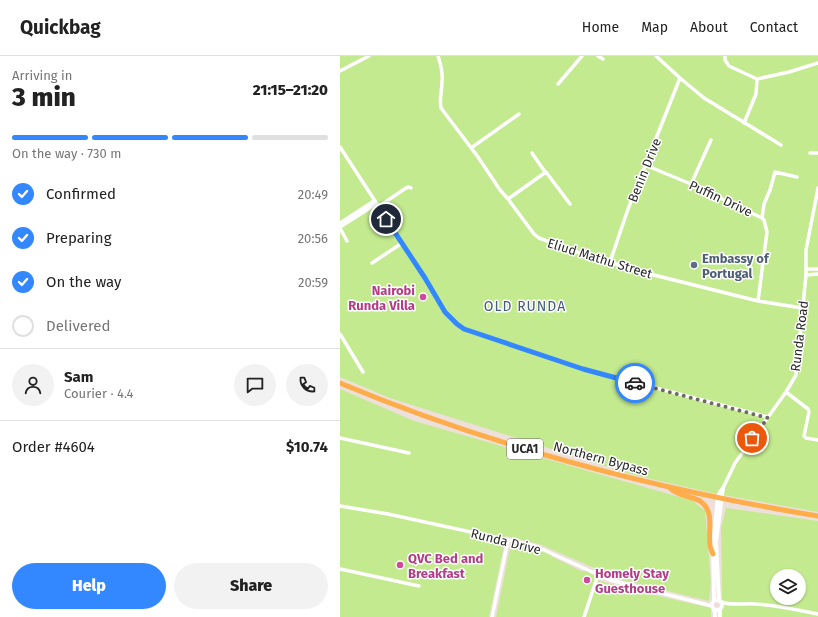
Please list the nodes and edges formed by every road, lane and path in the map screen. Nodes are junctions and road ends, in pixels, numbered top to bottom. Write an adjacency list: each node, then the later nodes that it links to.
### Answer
1 (369, 56): 9 (street)
2 (438, 56): 18 (street, Eliud Mathu Street)
3 (582, 56): 12 (street)
4 (598, 56): 7 (street)
5 (656, 56): 10 (street)
6 (725, 56): 11 (street)
7 (603, 59)
8 (818, 63): 11 (street)
9 (340, 70)
10 (680, 78): 14 (street); 22 (street, Benin Drive)
11 (757, 79): 14 (street)
12 (558, 84)
13 (519, 114): 18 (street)
14 (744, 122): 16 (street)
15 (711, 140): 25 (street)
16 (781, 145)
17 (340, 147): 29 (street)
18 (471, 148): 28 (street, Eliud Mathu Street)
19 (810, 153): 20 (street)
20 (818, 153)
21 (532, 154): 23 (street)
22 (645, 165): 25 (street, Puffin Drive); 36 (street, Benin Drive)
23 (545, 172): 28 (street); 30 (street)
24 (797, 177): 31 (street)
25 (691, 184): 31 (street, Puffin Drive)
26 (411, 188): 29 (street)
27 (818, 188): 38 (street, Runda Road)
28 (508, 199): 36 (street, Eliud Mathu Street)
29 (376, 204): 32 (street); 33 (street); 35 (street)
30 (570, 204)
31 (762, 218): 42 (street, Puffin Drive)
32 (340, 224)
33 (340, 227): 34 (street)
34 (347, 240)
35 (402, 243): 37 (street); 48 (street)
36 (610, 262): 42 (street, Eliud Mathu Street)
37 (372, 263)
38 (806, 269): 39 (street); 41 (street, Runda Road)
39 (818, 269)
40 (818, 274): 41 (street)
41 (806, 275): 43 (street, Runda Road)
42 (758, 301): 43 (street, Eliud Mathu Street)
43 (802, 308): 47 (street, Runda Road)
44 (340, 334): 45 (street)
45 (363, 372)
46 (340, 382): 52 (main road, Northern Bypass / UCA1)
47 (786, 392): 48 (street, Runda Road); 50 (street)
48 (768, 418): 53 (street, Runda Road)
49 (340, 438): 51 (street)
50 (818, 440)
51 (410, 453)
52 (669, 487): 55 (main road, Northern Bypass / UCA1); 57 (main road)
53 (723, 488): 57 (street, Runda Road); 62 (street, Runda Road)
54 (340, 506): 56 (street, Runda Drive)
55 (818, 516)
56 (508, 540): 59 (street, Runda Drive); 64 (street)
57 (713, 554): 61 (street, Runda Road)
58 (340, 569): 60 (street)
59 (598, 575): 61 (street, Runda Drive); 65 (street)
60 (419, 586)
61 (712, 605): 62 (street, Runda Drive); 62 (street, Runda Drive); 66 (street, Runda Road)
62 (720, 605): 63 (street, Runda Drive); 67 (street, Runda Road)
63 (818, 614)
64 (492, 617)
65 (584, 617)
66 (716, 617)
67 (720, 617)

